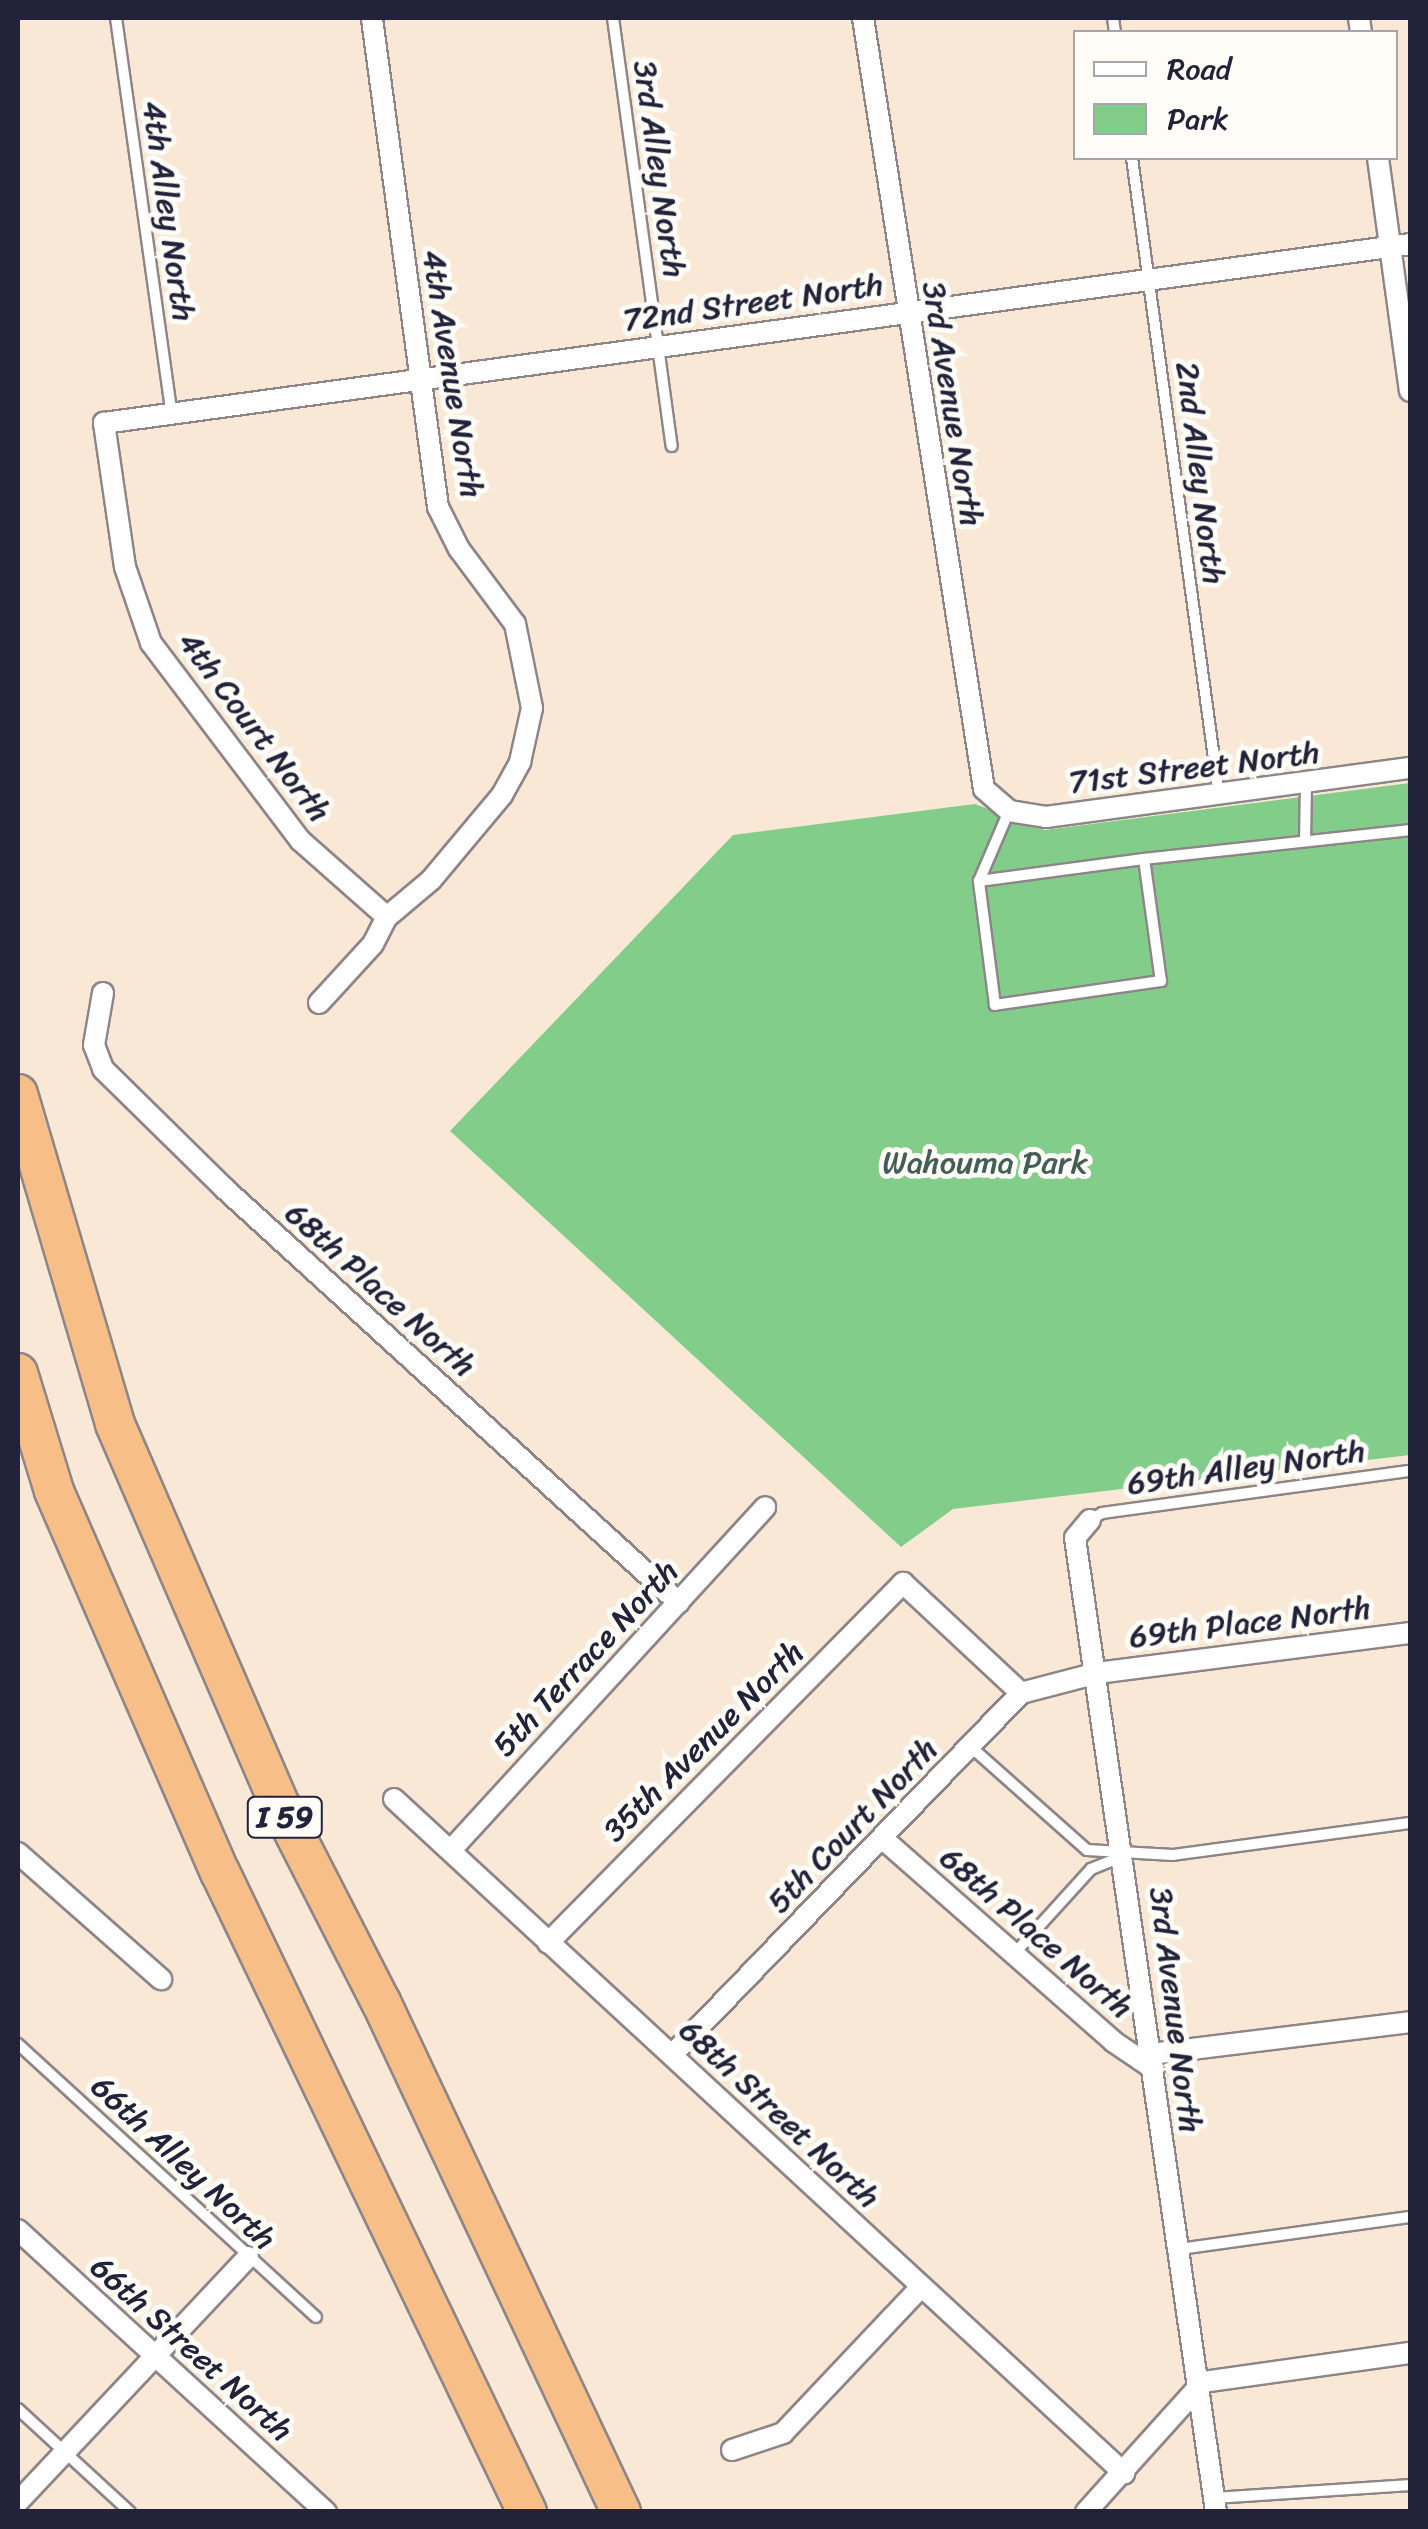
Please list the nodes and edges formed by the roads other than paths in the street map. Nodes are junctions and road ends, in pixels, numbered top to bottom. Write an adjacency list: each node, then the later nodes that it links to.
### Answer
1 (116, 18): 13 (lane, 4th Alley North)
2 (372, 18): 11 (street, 4th Avenue North)
3 (613, 18): 10 (lane, 3rd Alley North)
4 (863, 18): 9 (street, 3rd Avenue North)
5 (1132, 160): 8 (lane, 2nd Alley North)
6 (1379, 160): 7 (street)
7 (1401, 245): 8 (street, 72nd Street North); 12 (street)
8 (1149, 278): 9 (street, 72nd Street North); 18 (lane, 2nd Alley North)
9 (908, 312): 10 (street, 72nd Street North); 19 (street, 3rd Avenue North)
10 (658, 346): 11 (street, 72nd Street North); 15 (lane, 3rd Alley North)
11 (419, 380): 13 (street, 72nd Street North); 24 (street, 4th Avenue North)
12 (1410, 391)
13 (171, 411): 14 (street, 72nd Street North)
14 (104, 423): 24 (street, 4th Court North)
15 (672, 446)
16 (1410, 768): 17 (street, 71st Street North)
17 (1306, 785): 18 (street, 71st Street North); 21 (lane)
18 (1220, 796): 19 (street, 71st Street North)
19 (1009, 811): 23 (lane)
20 (1410, 830): 21 (lane)
21 (1305, 841): 22 (lane)
22 (1144, 859): 23 (lane); 23 (lane)
23 (979, 880)
24 (388, 917): 26 (street, 4th Avenue North)
25 (103, 993): 32 (street, 68th Place North)
26 (319, 1002)
27 (18, 1094): 69 (highway, I 59)
28 (18, 1374): 68 (highway, I 59)
29 (1410, 1470): 31 (lane, 69th Alley North)
30 (765, 1508): 32 (street, 5th Terrace North)
31 (1090, 1520): 34 (street, 3rd Avenue North)
32 (679, 1602): 40 (street, 5th Terrace North)
33 (1410, 1632): 34 (street, 69th Place North)
34 (1097, 1674): 35 (street); 42 (street, 3rd Avenue North)
35 (1022, 1693): 36 (street, 5th Court North); 43 (street, 35th Avenue North)
36 (971, 1746): 39 (street, 5th Court North); 42 (lane)
37 (394, 1798): 40 (street, 68th Street North)
38 (1410, 1823): 42 (lane)
39 (882, 1838): 44 (street, 68th Place North); 48 (street, 5th Court North)
40 (450, 1850): 43 (street, 68th Street North)
41 (18, 1853): 45 (street)
42 (1125, 1856): 44 (lane); 49 (street, 3rd Avenue North)
43 (548, 1943): 48 (street, 68th Street North)
44 (1013, 1955): 49 (street, 68th Place North)
45 (161, 1978)
46 (1410, 2022): 49 (street, 68th Place North)
47 (18, 2044): 53 (lane, 66th Alley North)
48 (672, 2056): 54 (street, 68th Street North)
49 (1152, 2061): 52 (street, 3rd Avenue North)
50 (1410, 2217): 52 (lane)
51 (18, 2230): 57 (street, 66th Street North)
52 (1176, 2250): 58 (street, 3rd Avenue North)
53 (248, 2257): 55 (lane, 66th Alley North); 57 (street)
54 (921, 2287): 60 (street); 62 (street, 68th Street North)
55 (316, 2317)
56 (1410, 2353): 58 (street)
57 (154, 2357): 61 (street); 67 (street, 66th Street North)
58 (1202, 2382): 62 (street); 65 (street, 3rd Avenue North)
59 (18, 2409): 61 (lane)
60 (732, 2450)
61 (64, 2452): 64 (street); 66 (lane)
62 (1124, 2473): 70 (street)
63 (1410, 2486): 65 (lane)
64 (18, 2502)
65 (1216, 2505)
66 (130, 2512)
67 (326, 2512)
68 (528, 2512)
69 (620, 2512)
70 (1086, 2512)

